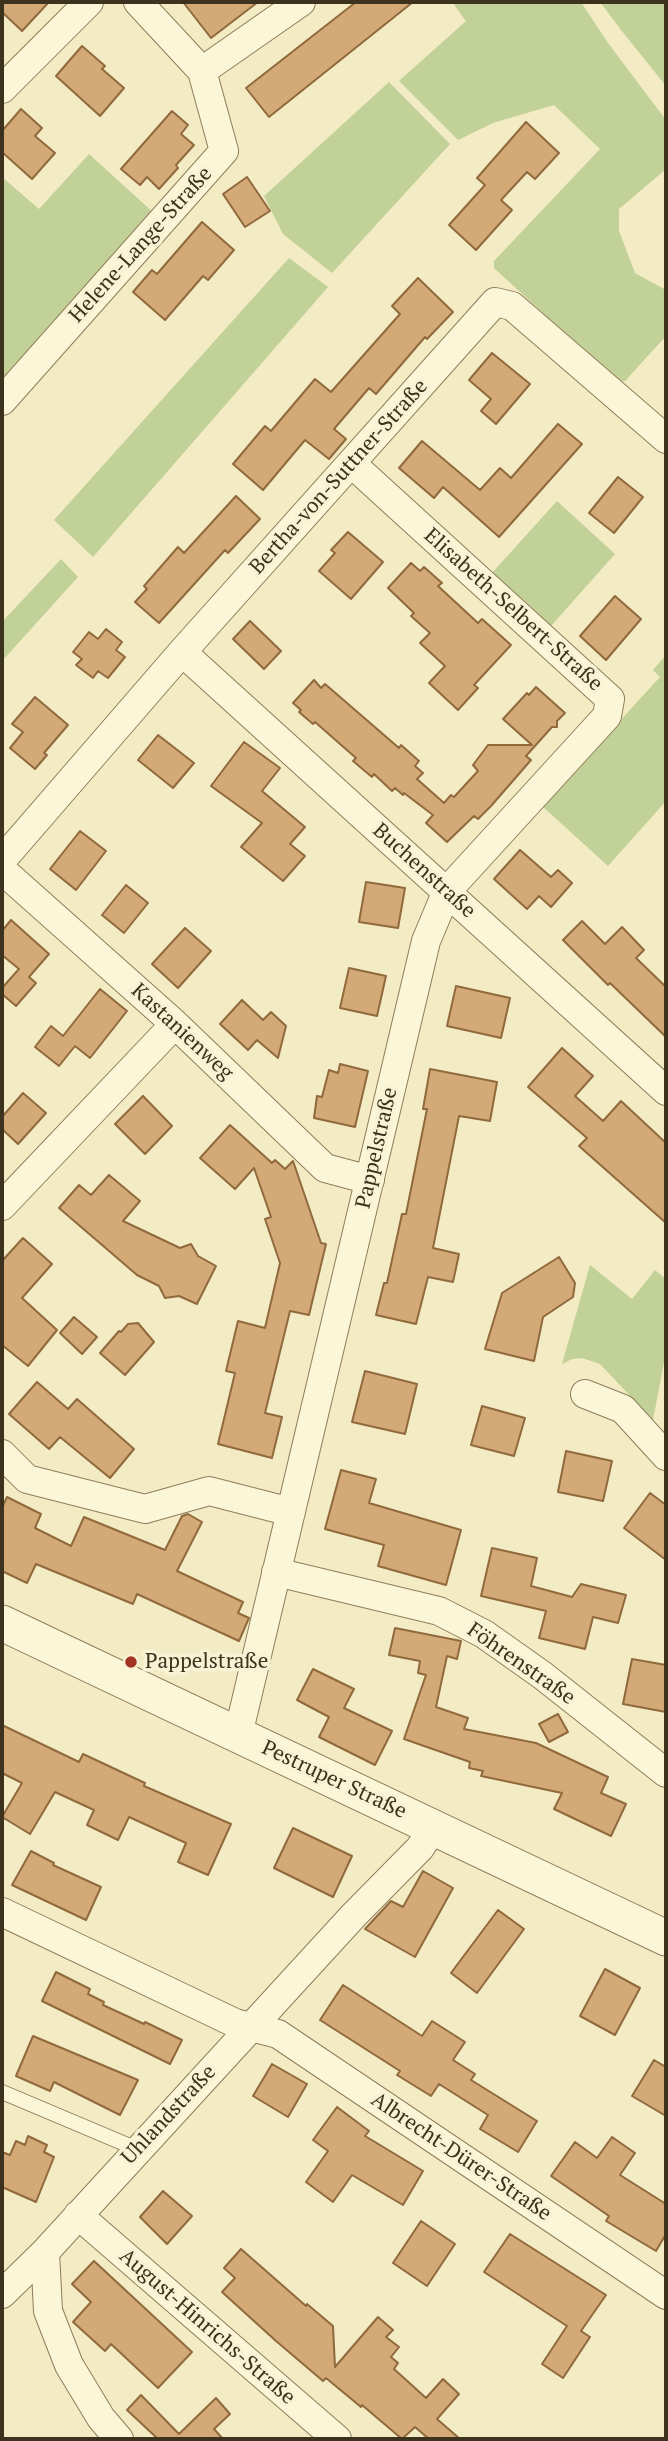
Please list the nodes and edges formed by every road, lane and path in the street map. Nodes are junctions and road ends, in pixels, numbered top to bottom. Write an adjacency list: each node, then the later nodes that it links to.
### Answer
1 (89, 2): 5 (street)
2 (138, 2): 4 (street)
3 (301, 2): 4 (street)
4 (202, 71): 6 (street, Helene-Lange-Straße)
5 (2, 89)
6 (2, 401)
7 (666, 439): 8 (street, Bertha-von-Suttner-Straße)
8 (351, 463): 9 (street, Bertha-von-Suttner-Straße); 12 (street, Elisabeth-Selbert-Straße)
9 (182, 652): 10 (street); 12 (street, Buchenstraße)
10 (2, 860)
11 (2, 870): 13 (street, Kastanienweg)
12 (447, 891): 14 (street, Buchenstraße); 15 (street, Pappelstraße)
13 (175, 1024): 15 (street, Kastanienweg); 16 (street)
14 (666, 1091)
15 (370, 1180): 20 (street, Pappelstraße)
16 (2, 1206)
17 (585, 1394): 19 (street)
18 (2, 1454): 20 (street)
19 (666, 1456)
20 (290, 1512): 21 (street, Pappelstraße)
21 (276, 1572): 23 (street, Pappelstraße); 24 (street, Föhrenstraße)
22 (2, 1623): 23 (street, Pestruper Straße)
23 (238, 1735): 25 (street, Pestruper Straße)
24 (666, 1773)
25 (434, 1827): 27 (street, Pestruper Straße); 28 (street, Uhlandstraße)
26 (2, 1912): 28 (street, Albrecht-Dürer-Straße)
27 (666, 1938)
28 (251, 2027): 30 (street, Uhlandstraße); 34 (street, Albrecht-Dürer-Straße)
29 (2, 2092): 30 (lane)
30 (137, 2150): 31 (street, Uhlandstraße)
31 (78, 2215): 32 (street, Uhlandstraße); 36 (street, August-Hinrichs-Straße)
32 (45, 2252): 33 (street, Uhlandstraße); 35 (street)
33 (2, 2294)
34 (666, 2295)
35 (119, 2439)
36 (337, 2439)

